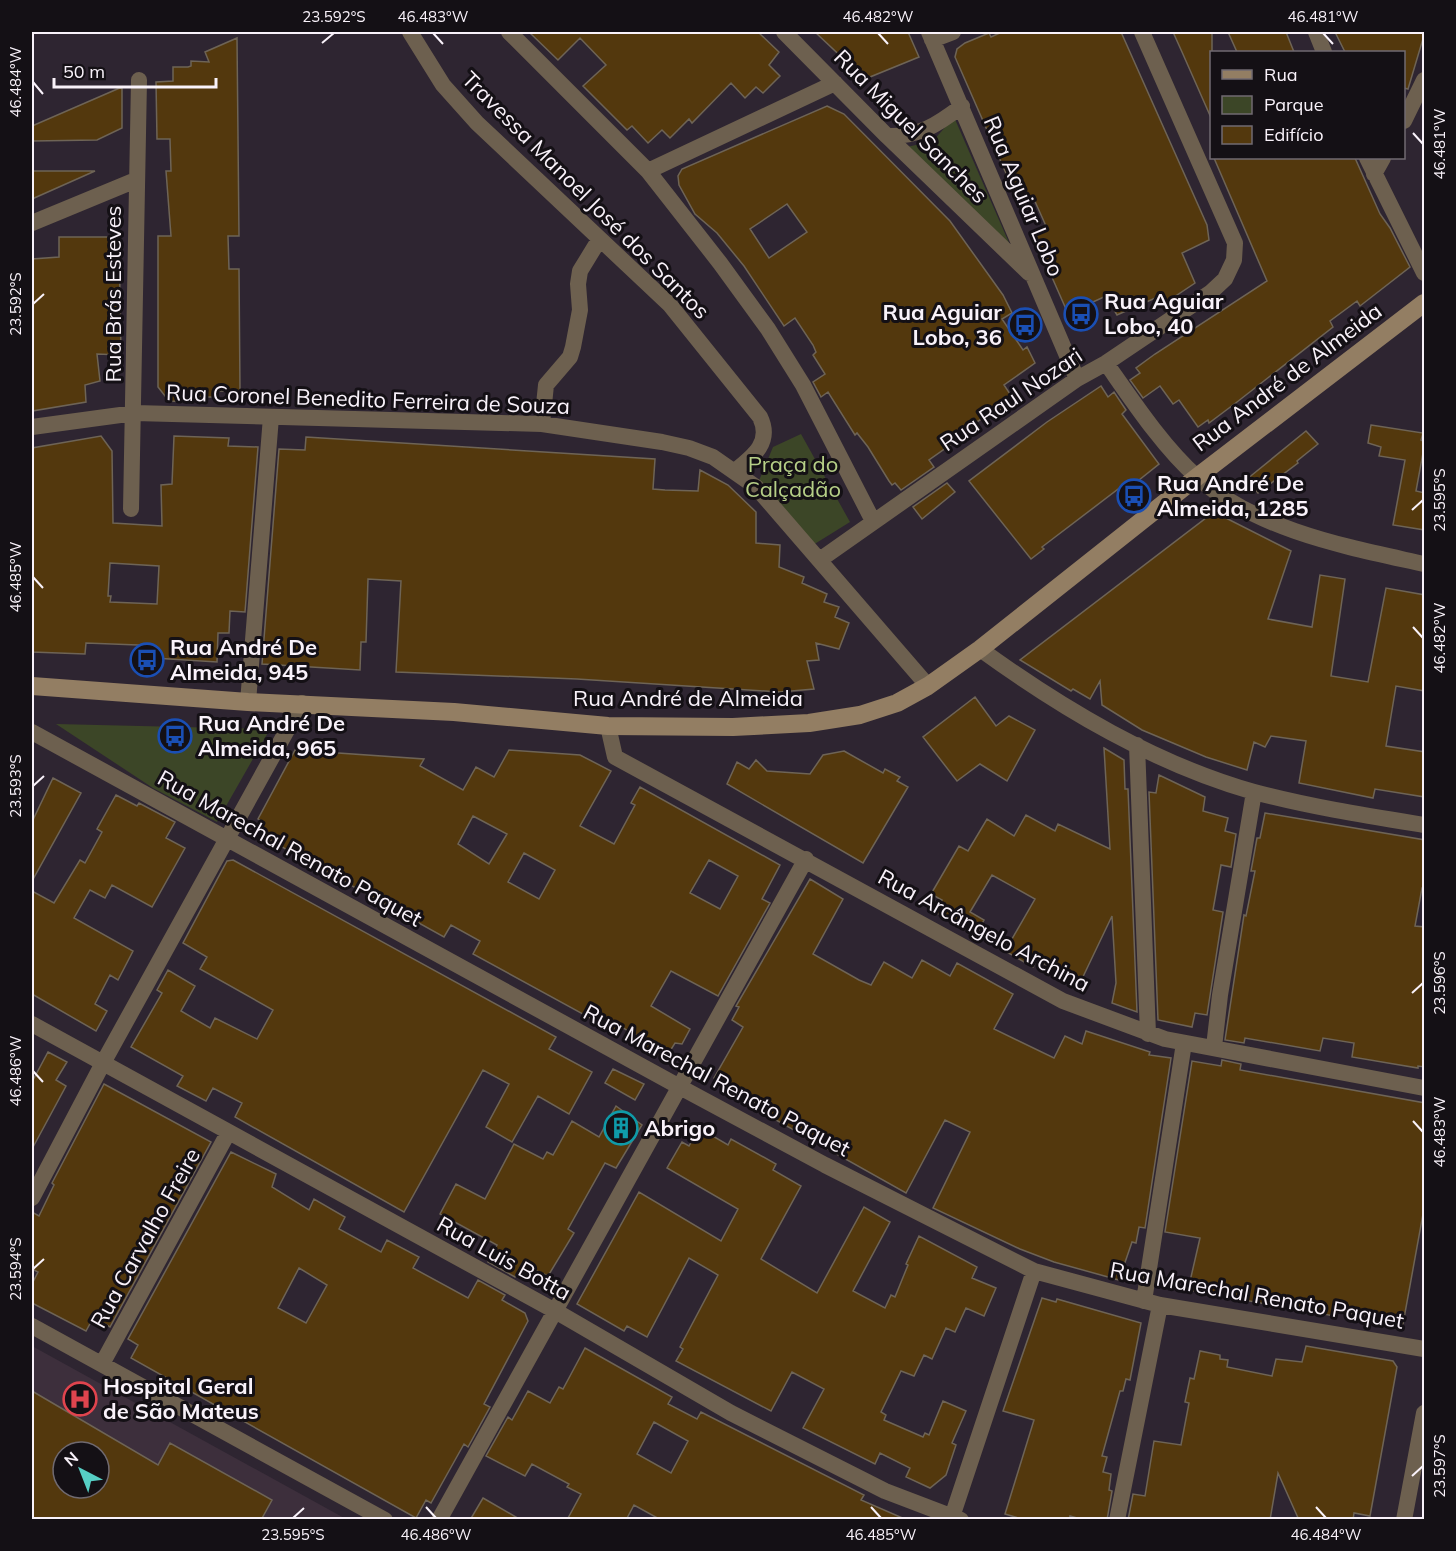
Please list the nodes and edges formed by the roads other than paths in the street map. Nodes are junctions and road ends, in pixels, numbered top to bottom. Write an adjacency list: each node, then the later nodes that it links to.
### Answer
1 (410, 32): 21 (street, Travessa Manoel José dos Santos)
2 (509, 32): 17 (street)
3 (784, 32): 11 (street, Rua Miguel Sanches)
4 (953, 32): 7 (street)
5 (1142, 32): 25 (street, Rua Raul Nozari)
6 (1316, 32): 8 (street)
7 (930, 36): 12 (street, Rua Aguiar Lobo)
8 (1324, 51)
9 (139, 80): 19 (street, Rua Brás Esteves)
10 (1425, 80): 13 (street)
11 (835, 83): 14 (street, Rua Miguel Sanches); 17 (street)
12 (962, 106): 14 (street); 23 (street, Rua Aguiar Lobo)
13 (1405, 119)
14 (887, 136): 23 (street, Rua Miguel Sanches)
15 (1367, 159): 18 (street)
16 (1382, 159): 18 (street)
17 (648, 171): 34 (street)
18 (1374, 174): 22 (street)
19 (135, 180): 20 (street); 27 (street, Rua Brás Esteves)
20 (32, 223)
21 (599, 240): 29 (street); 31 (street, Travessa Manoel José dos Santos)
22 (1425, 273)
23 (1034, 277): 26 (street, Rua Aguiar Lobo)
24 (1425, 303): 32 (main road, Rua André de Almeida)
25 (1106, 363): 26 (street, Rua Raul Nozari); 32 (street)
26 (1077, 379): 34 (street, Rua Raul Nozari)
27 (135, 413): 28 (street, Rua Coronel Benedito Ferreira de Souza); 30 (street, Rua Coronel Benedito Ferreira de Souza); 33 (street, Rua Brás Esteves)
28 (271, 417): 29 (street, Rua Coronel Benedito Ferreira de Souza); 40 (street)
29 (542, 424): 31 (street, Rua Coronel Benedito Ferreira de Souza)
30 (32, 427)
31 (735, 471): 35 (street, Rua Coronel Benedito Ferreira de Souza)
32 (1197, 477): 36 (street); 37 (main road, Rua André de Almeida)
33 (131, 509)
34 (873, 521): 35 (street, Rua Raul Nozari)
35 (821, 560): 39 (street, Rua Coronel Benedito Ferreira de Souza)
36 (1425, 564)
37 (980, 649): 39 (main road, Rua André de Almeida); 44 (street)
38 (32, 686): 40 (main road, Rua André de Almeida)
39 (928, 686): 42 (main road, Rua André de Almeida)
40 (248, 702): 41 (main road, Rua André de Almeida)
41 (302, 703): 42 (main road, Rua André de Almeida); 47 (street)
42 (608, 726): 48 (street, Rua Arcângelo Archina)
43 (32, 732): 47 (street, Rua Marechal Renato Paquet)
44 (1137, 745): 45 (street); 50 (street)
45 (1254, 792): 46 (street); 52 (street)
46 (1425, 825)
47 (225, 839): 53 (street); 54 (street, Rua Marechal Renato Paquet)
48 (806, 860): 50 (street, Rua Arcângelo Archina); 54 (street)
49 (32, 1024): 53 (street, Rua Luis Botta)
50 (1148, 1034): 51 (street, Rua Arcângelo Archina)
51 (1184, 1043): 52 (street, Rua Arcângelo Archina); 59 (street)
52 (1214, 1047): 55 (street, Rua Arcângelo Archina)
53 (103, 1062): 56 (street, Rua Luis Botta); 57 (street)
54 (678, 1086): 58 (street, Rua Marechal Renato Paquet); 60 (street)
55 (1425, 1088)
56 (228, 1133): 60 (street, Rua Luis Botta); 63 (street, Rua Carvalho Freire)
57 (32, 1198)
58 (1034, 1271): 59 (street, Rua Marechal Renato Paquet); 65 (street)
59 (1152, 1303): 62 (street, Rua Marechal Renato Paquet); 68 (street)
60 (557, 1312): 65 (street, Rua Luis Botta); 67 (street)
61 (32, 1326): 63 (street)
62 (1425, 1349)
63 (102, 1364): 66 (street)
64 (1425, 1413): 69 (street)
65 (955, 1519)
66 (385, 1520)
67 (439, 1520)
68 (1117, 1520)
69 (1404, 1520)

